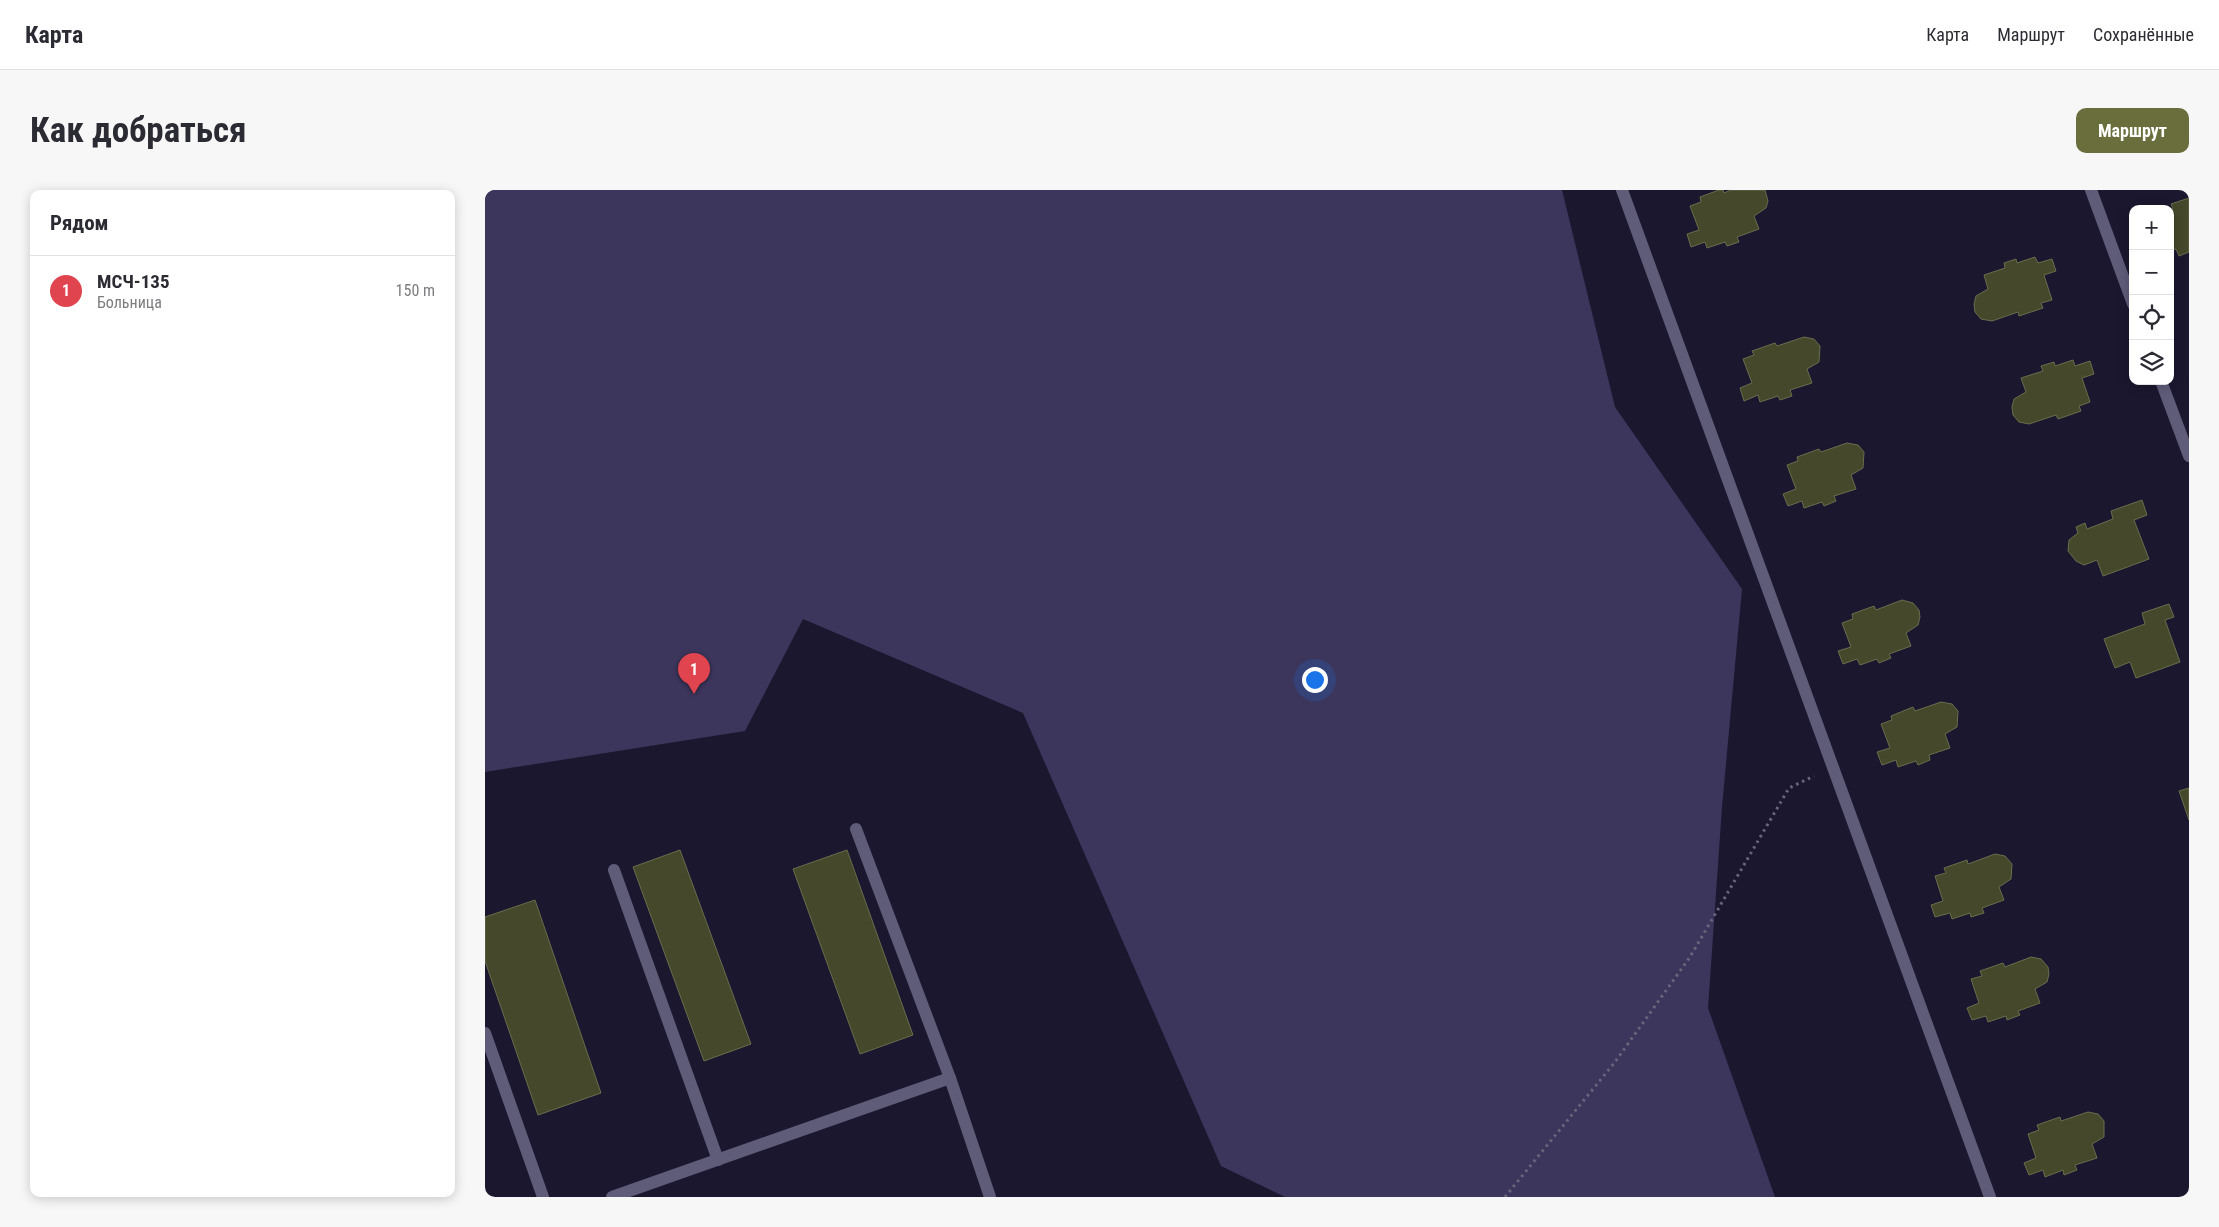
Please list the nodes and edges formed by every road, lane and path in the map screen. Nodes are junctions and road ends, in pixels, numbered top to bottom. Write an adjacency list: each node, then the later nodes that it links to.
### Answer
1 (1622, 190): 6 (lane)
2 (2091, 190): 3 (lane)
3 (2130, 295)
4 (2162, 385): 5 (lane)
5 (2189, 456)
6 (1833, 767): 15 (path); 16 (lane)
7 (856, 829): 10 (lane)
8 (614, 870): 11 (lane)
9 (485, 1033): 12 (lane)
10 (949, 1078): 11 (lane); 14 (lane)
11 (718, 1160): 13 (lane)
12 (543, 1197)
13 (612, 1197)
14 (990, 1197)
15 (1505, 1197)
16 (1990, 1197)

